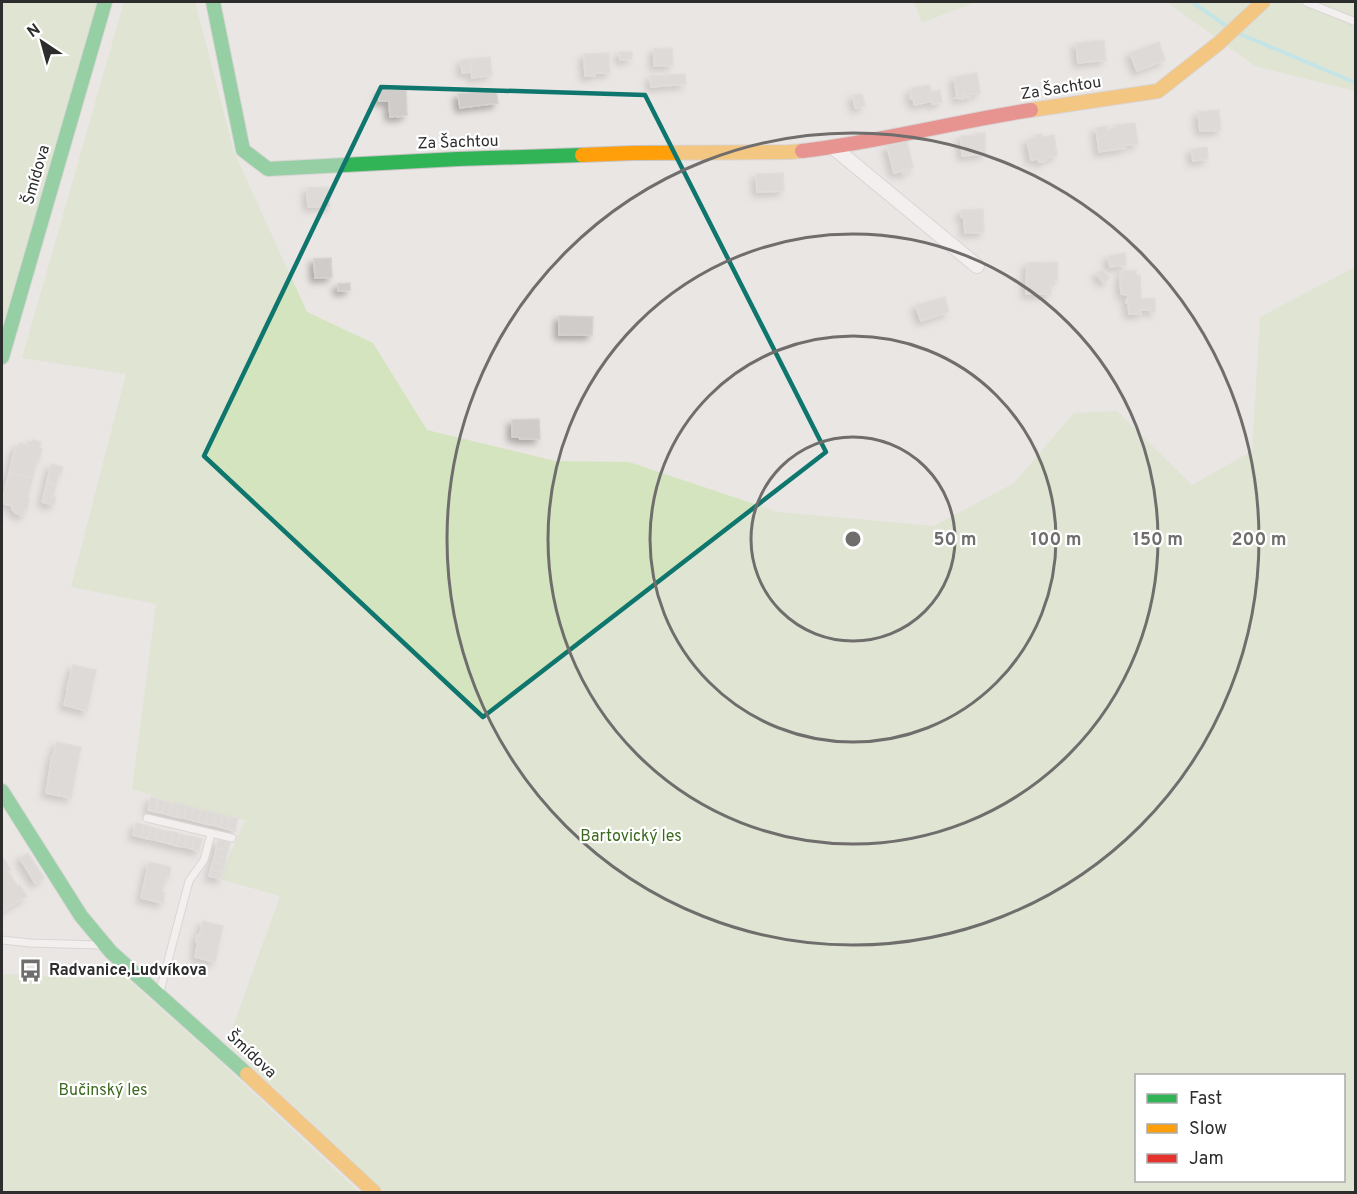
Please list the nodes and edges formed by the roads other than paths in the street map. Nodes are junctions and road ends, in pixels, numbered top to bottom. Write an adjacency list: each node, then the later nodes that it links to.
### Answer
1 (105, 2): 8 (street, Šmídova)
2 (213, 2): 6 (street, Za Šachtou)
3 (1263, 2): 6 (street, Za Šachtou)
4 (1305, 2): 5 (lane)
5 (1356, 22)
6 (833, 147): 7 (street)
7 (977, 266)
8 (2, 357)
9 (2, 791): 14 (street, Šmídova)
10 (147, 818): 11 (lane)
11 (211, 834): 12 (lane); 15 (lane)
12 (232, 838)
13 (2, 940): 14 (lane)
14 (104, 945): 15 (street, Šmídova)
15 (159, 994): 16 (street, Šmídova)
16 (374, 1192)

